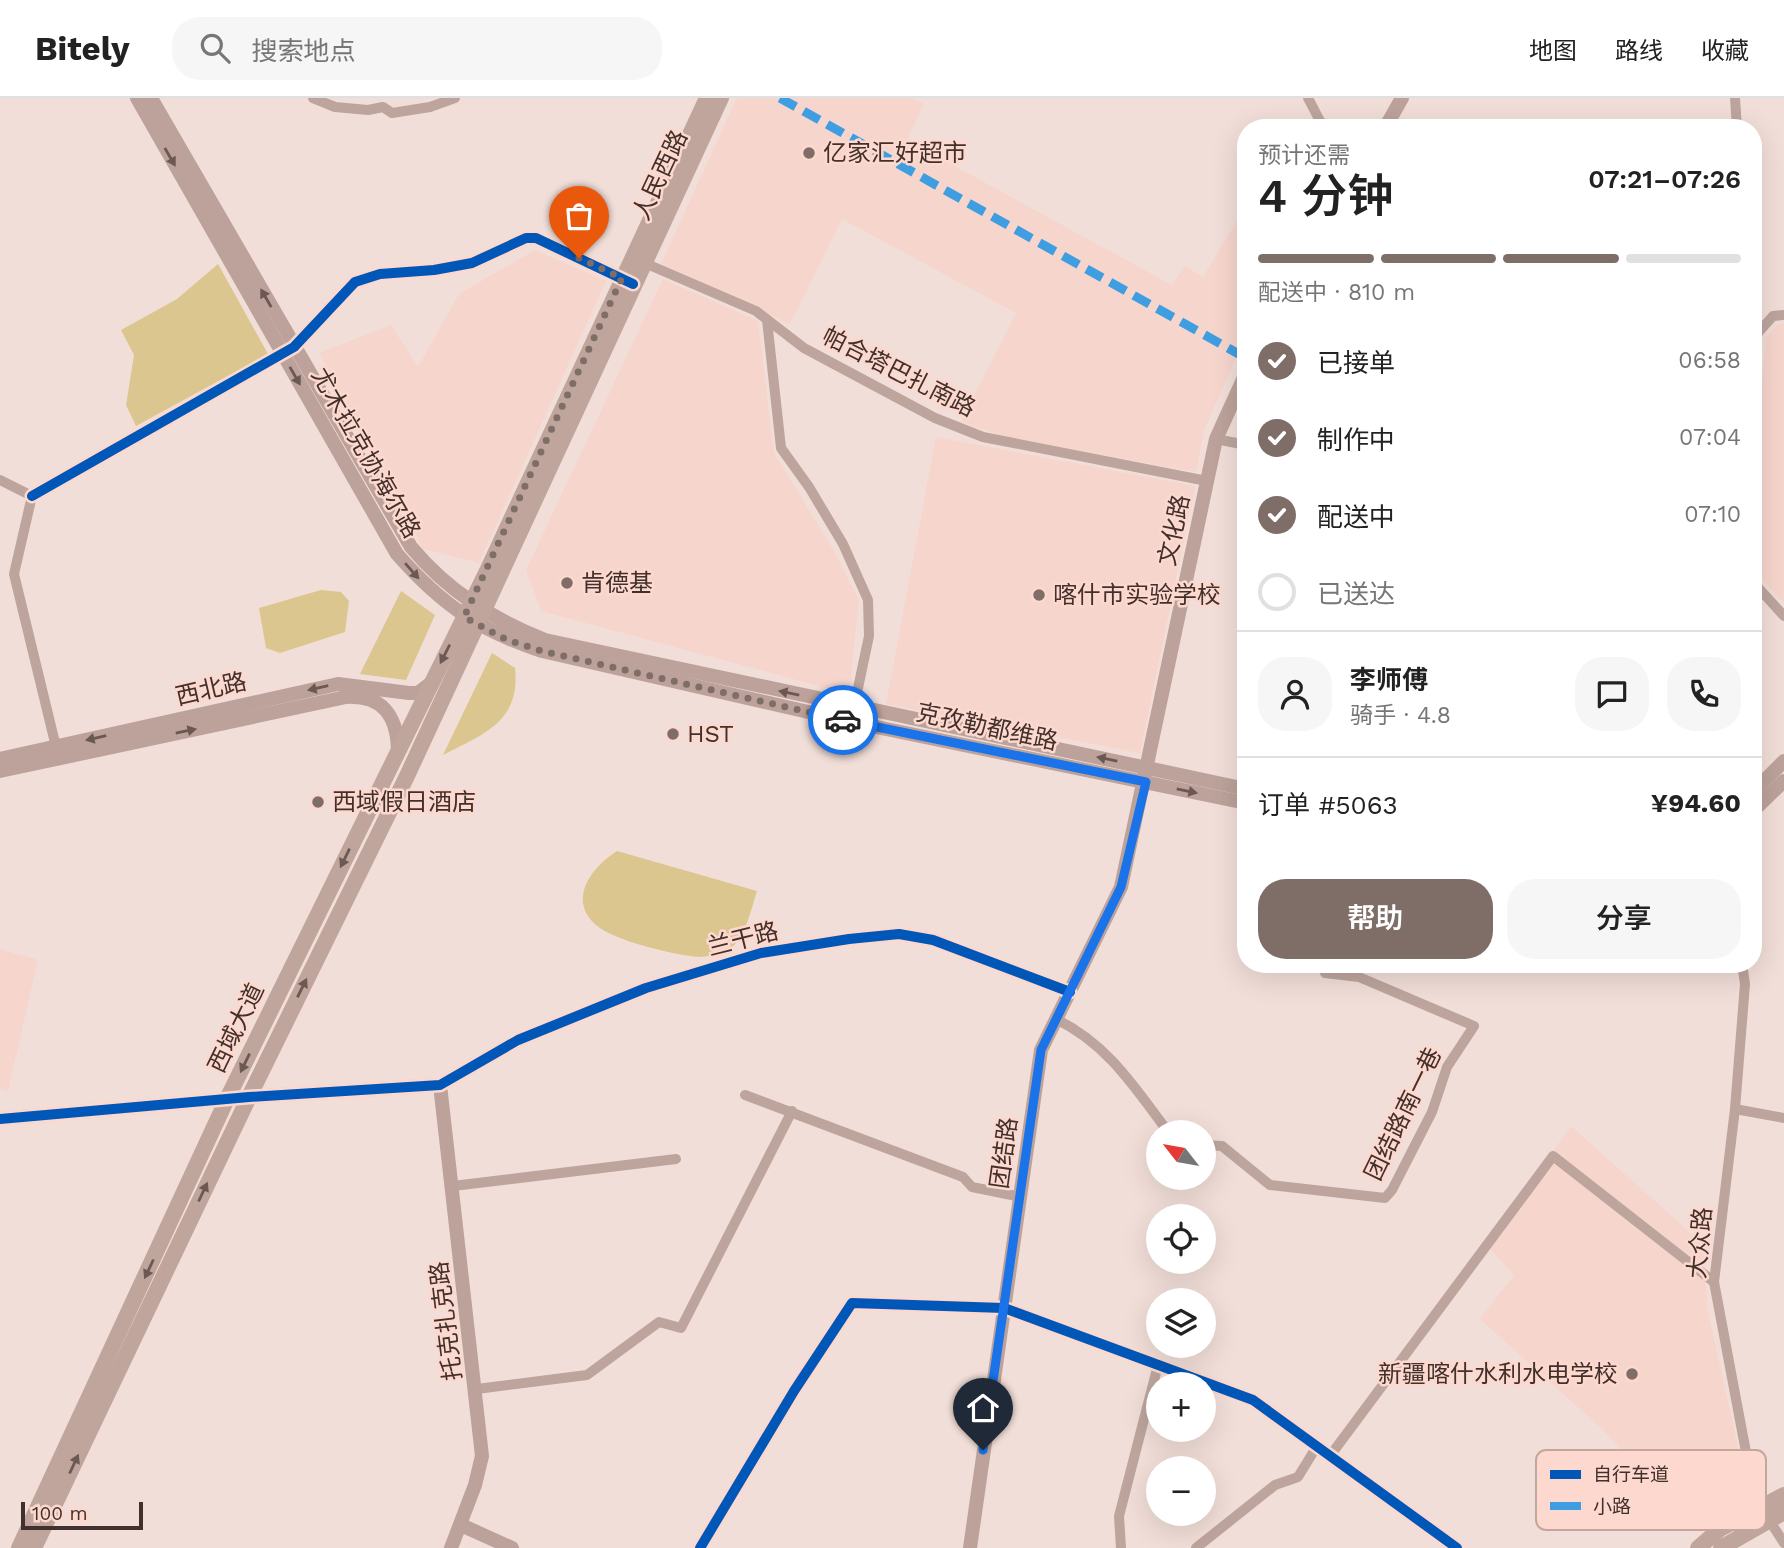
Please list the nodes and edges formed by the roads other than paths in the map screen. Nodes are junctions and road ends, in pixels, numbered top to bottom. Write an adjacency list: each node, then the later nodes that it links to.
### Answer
1 (137, 98): 19 (main road, 尤木拉克协海尔路, one-way to 19)
2 (152, 98): 19 (main road, 尤木拉克协海尔路, one-way to 2)
3 (313, 98): 10 (street)
4 (455, 98): 10 (street)
5 (707, 98): 14 (main road, 人民西路)
6 (721, 98): 14 (main road, 人民西路)
7 (1308, 98): 11 (street)
8 (1402, 98): 12 (main road)
9 (1735, 98): 13 (street)
10 (383, 103)
11 (1319, 119)
12 (1390, 119)
13 (1736, 119)
14 (638, 260): 15 (main road, 人民西路); 17 (street, 帕合塔巴扎南路)
15 (628, 281): 19 (street); 26 (main road, 人民西路)
16 (1784, 315): 18 (street)
17 (767, 320): 24 (street, 帕合塔巴扎南路); 31 (street)
18 (1762, 326)
19 (289, 351): 25 (street); 28 (main road, 尤木拉克协海尔路)
20 (1237, 393): 21 (main road, 文化路)
21 (1216, 439): 22 (street); 24 (main road, 文化路)
22 (1237, 443)
23 (0, 480): 25 (street)
24 (1207, 481): 36 (main road, 文化路)
25 (32, 496): 33 (street)
26 (494, 574): 28 (main road, 西域大道)
27 (1762, 592): 29 (street)
28 (474, 614): 30 (main road, 西域大道, one-way to 30); 31 (main road, 克孜勒都维路, one-way to 28); 39 (main road, 克孜勒都维路); 50 (main road, 西域大道, one-way to 28)
29 (1784, 616)
30 (431, 683): 32 (main road, 西域大道); 33 (main road, 西北路, one-way to 33)
31 (854, 707): 36 (main road, 克孜勒都维路, one-way to 31)
32 (398, 750): 33 (main road, 西北路, one-way to 32); 51 (main road, 西域大道, one-way to 51)
33 (58, 752): 34 (main road, 西北路); 37 (main road, 西北路)
34 (0, 759)
35 (1784, 761): 40 (main road)
36 (1149, 767): 39 (main road, 文化路); 41 (main road, 克孜勒都维路)
37 (0, 771)
38 (1784, 781): 43 (main road)
39 (1146, 782): 42 (main road, 克孜勒都维路, one-way to 42); 46 (main road, 团结路)
40 (1762, 782)
41 (1237, 787)
42 (1237, 801)
43 (1762, 802)
44 (1325, 973): 57 (street, 团结路南一巷)
45 (1743, 973): 52 (street, 大众路)
46 (1070, 992): 47 (main road, 团结路); 48 (street, 兰干路)
47 (1056, 1019): 56 (street); 60 (main road, 团结路)
48 (440, 1084): 50 (main road); 59 (main road, 托克扎克路)
49 (745, 1096): 53 (street)
50 (249, 1097): 51 (main road); 78 (main road, 西域大道, one-way to 50)
51 (227, 1099): 55 (main road); 77 (main road, 西域大道, one-way to 77)
52 (1735, 1109): 54 (street); 61 (street, 大众路)
53 (792, 1111): 60 (street); 64 (street)
54 (1784, 1118)
55 (0, 1119)
56 (1159, 1120)
57 (1216, 1146)
58 (676, 1159): 59 (street)
59 (453, 1186): 64 (main road, 托克扎克路)
60 (1021, 1197): 62 (main road, 团结路)
61 (1714, 1282): 66 (street, 大众路); 67 (street)
62 (1004, 1308): 63 (street); 81 (street); 82 (main road, 团结路)
63 (1158, 1364): 65 (street); 83 (street)
64 (477, 1389): 73 (main road, 托克扎克路)
65 (1317, 1446): 67 (street); 84 (street)
66 (1746, 1450)
67 (1330, 1456): 85 (street)
68 (1784, 1495): 69 (main road)
69 (1766, 1511)
70 (1784, 1512): 71 (main road)
71 (1766, 1513)
72 (1766, 1516): 76 (street, 大众路)
73 (461, 1524): 79 (main road, 托克扎克路); 80 (main road)
74 (1719, 1530): 86 (main road)
75 (1743, 1530): 87 (main road)
76 (1784, 1543)
77 (19, 1548)
78 (34, 1548)
79 (451, 1548)
80 (512, 1548)
81 (700, 1548)
82 (971, 1548)
83 (1121, 1548)
84 (1196, 1548)
85 (1457, 1548)
86 (1698, 1548)
87 (1721, 1548)

